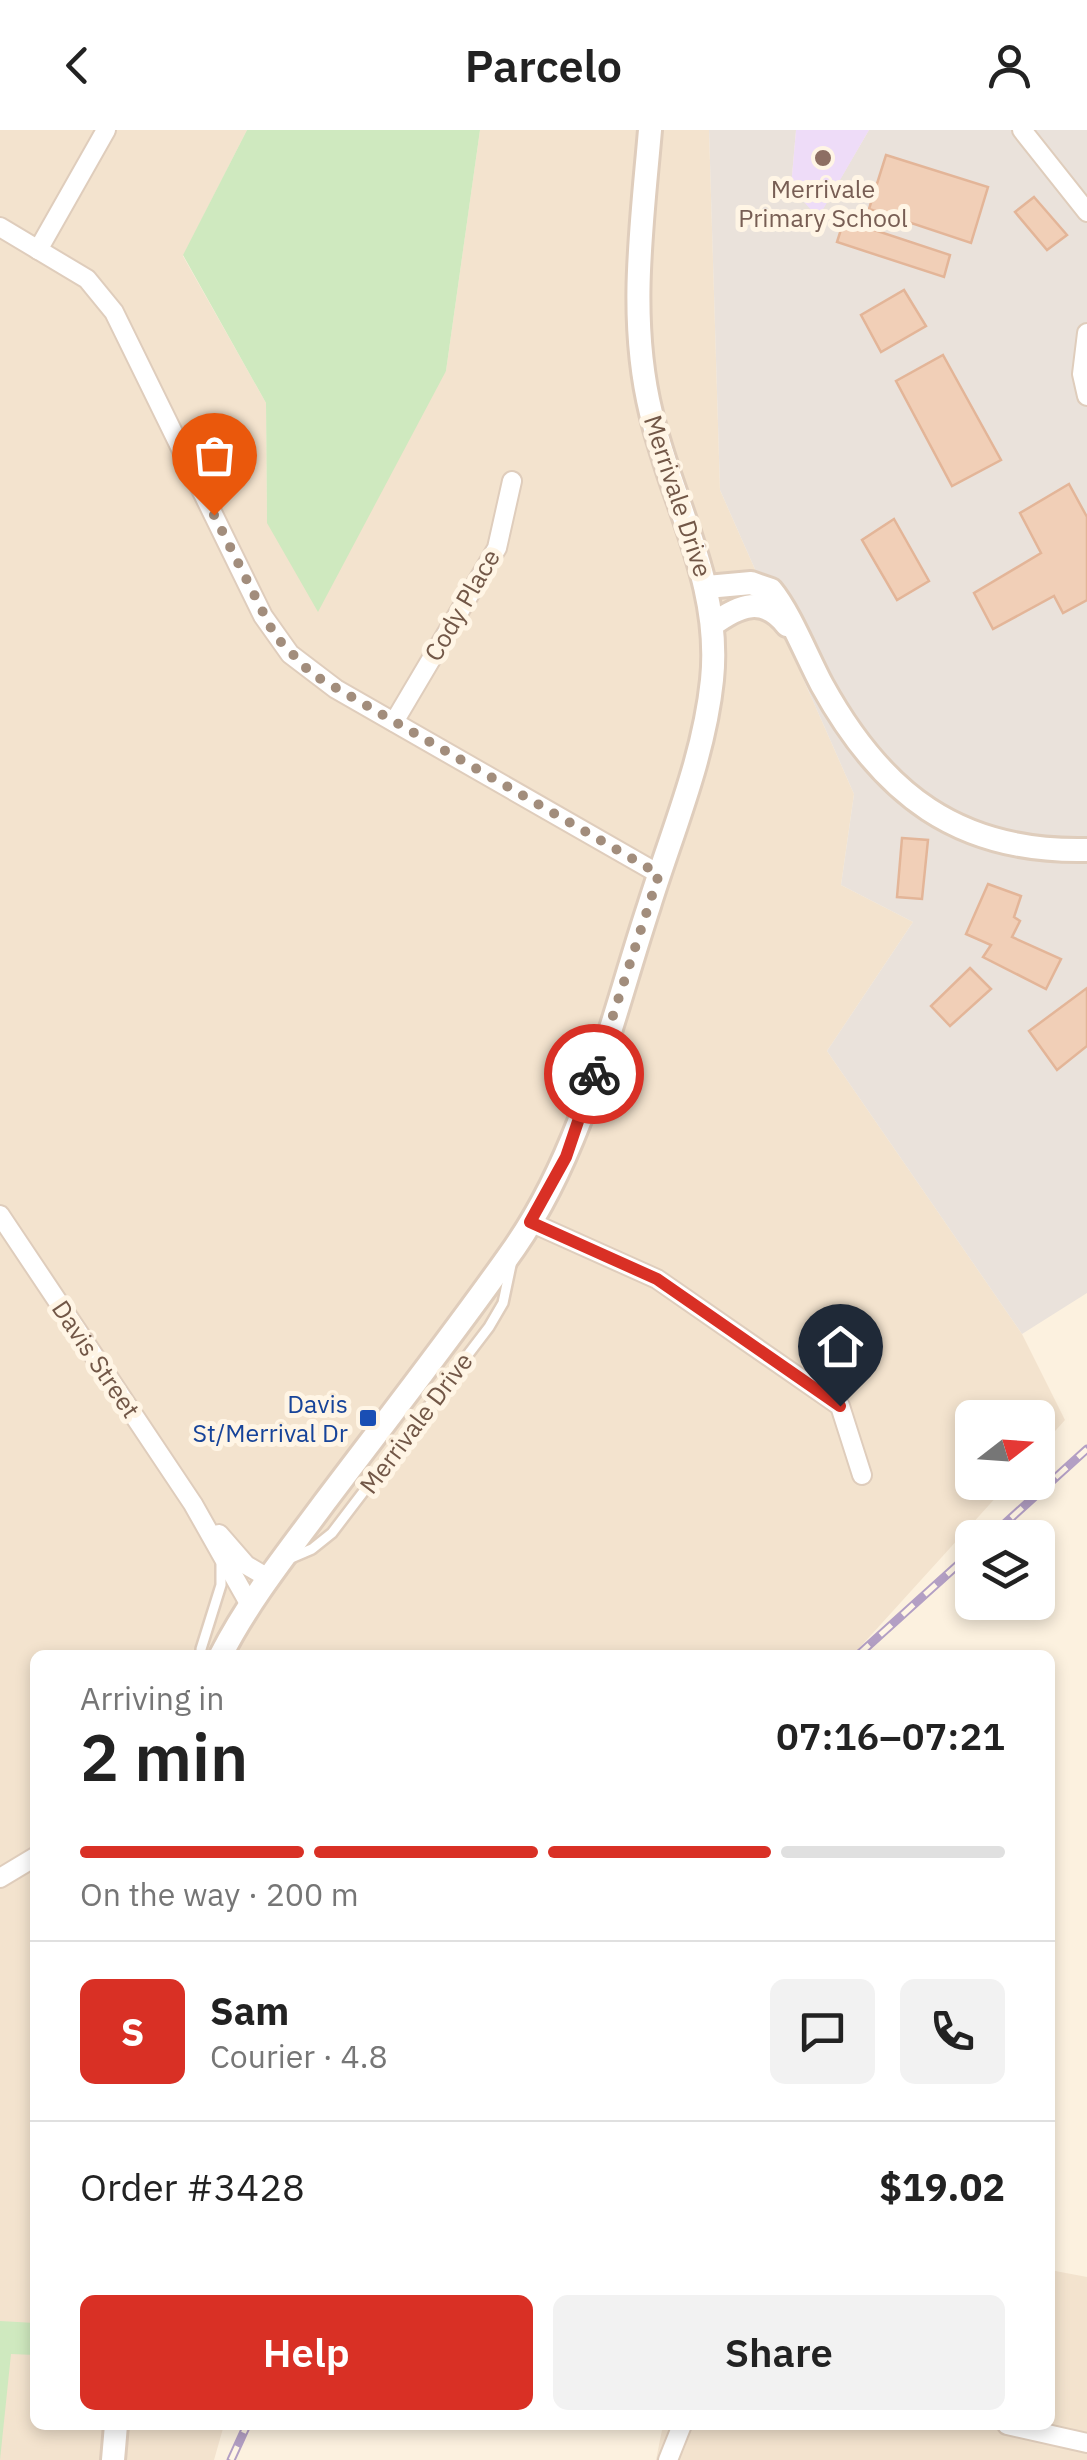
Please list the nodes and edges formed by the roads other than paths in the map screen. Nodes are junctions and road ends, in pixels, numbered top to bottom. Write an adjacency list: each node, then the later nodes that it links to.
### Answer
1 (106, 130): 6 (street)
2 (650, 130): 10 (street, Merrivale Drive)
3 (1022, 130): 4 (street)
4 (1087, 212)
5 (0, 227): 6 (street)
6 (38, 250): 13 (street)
7 (1087, 333): 8 (street)
8 (1087, 396)
9 (512, 481): 13 (street, Cody Place)
10 (707, 587): 11 (street, Merrivale Drive); 12 (street)
11 (712, 624): 12 (street); 15 (street, Merrivale Drive)
12 (798, 640): 14 (street)
13 (394, 722): 15 (street)
14 (1087, 850)
15 (659, 874): 17 (street, Merrivale Drive)
16 (0, 1214): 19 (street, Davis Street)
17 (530, 1222): 18 (street); 21 (street, Merrivale Drive)
18 (862, 1475)
19 (192, 1504): 20 (street, Davis Street); 21 (street, Davis Street)
20 (216, 1546): 22 (street, Davis Street); 23 (lane)
21 (272, 1573): 22 (street, Merrivale Drive)
22 (250, 1605): 24 (street, Merrivale Drive)
23 (211, 1650)
24 (213, 1650)
25 (30, 1860): 26 (street)
26 (0, 1878)
27 (116, 2430): 31 (street)
28 (680, 2430): 32 (street)
29 (1029, 2430): 30 (street)
30 (1087, 2443)
31 (113, 2460)
32 (668, 2460)

